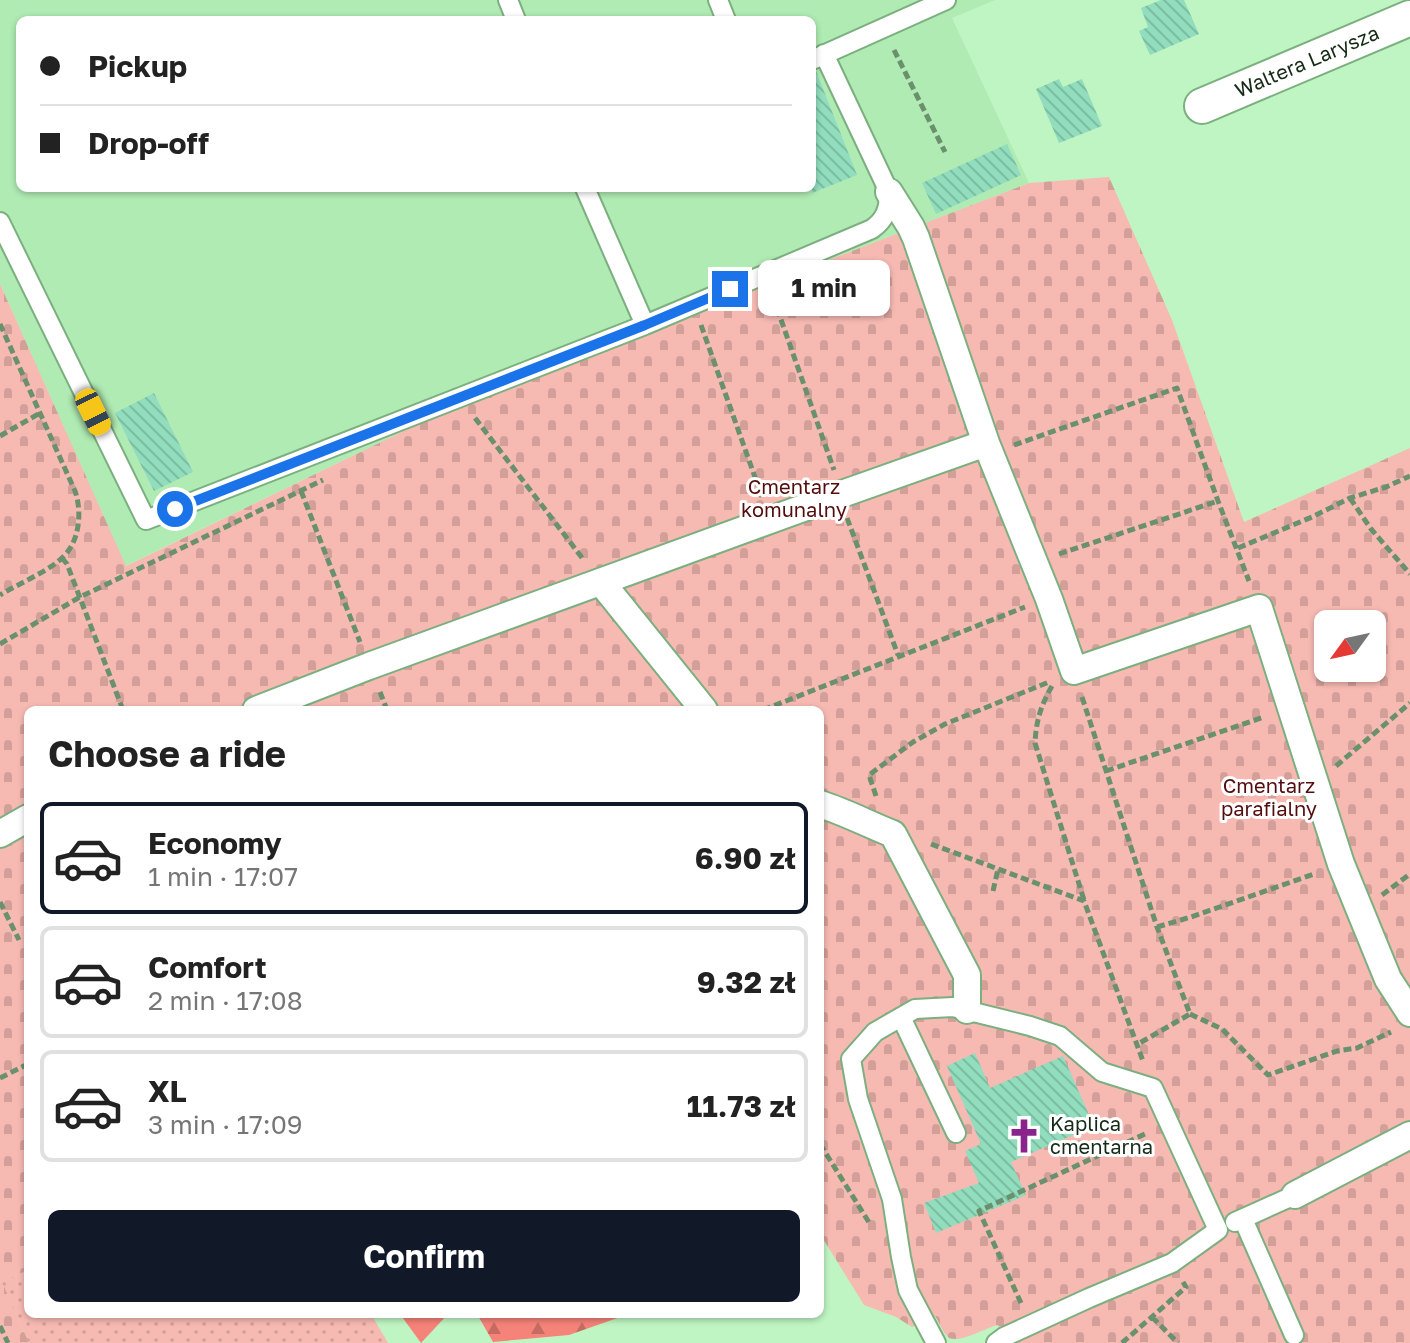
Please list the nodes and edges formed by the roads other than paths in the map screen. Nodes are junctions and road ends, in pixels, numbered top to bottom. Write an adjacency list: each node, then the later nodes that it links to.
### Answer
1 (946, 0): 3 (lane)
2 (1410, 18): 4 (street, Waltera Larysza)
3 (818, 57): 6 (lane)
4 (1202, 106)
5 (587, 192): 8 (lane)
6 (889, 192): 8 (lane); 9 (street)
7 (0, 222): 8 (lane)
8 (645, 325)
9 (988, 449): 10 (street); 18 (street)
10 (601, 582): 11 (street); 12 (street)
11 (266, 706)
12 (701, 706)
13 (824, 805): 16 (street)
14 (24, 820): 15 (street)
15 (0, 834)
16 (967, 1010): 17 (lane); 23 (lane)
17 (901, 1017): 19 (lane); 26 (lane)
18 (1404, 1021)
19 (956, 1133)
20 (1410, 1135): 21 (street)
21 (1295, 1195): 22 (lane)
22 (1243, 1219): 23 (lane); 24 (lane)
23 (1218, 1230): 25 (lane)
24 (1294, 1335)
25 (1000, 1340)
26 (936, 1343)

